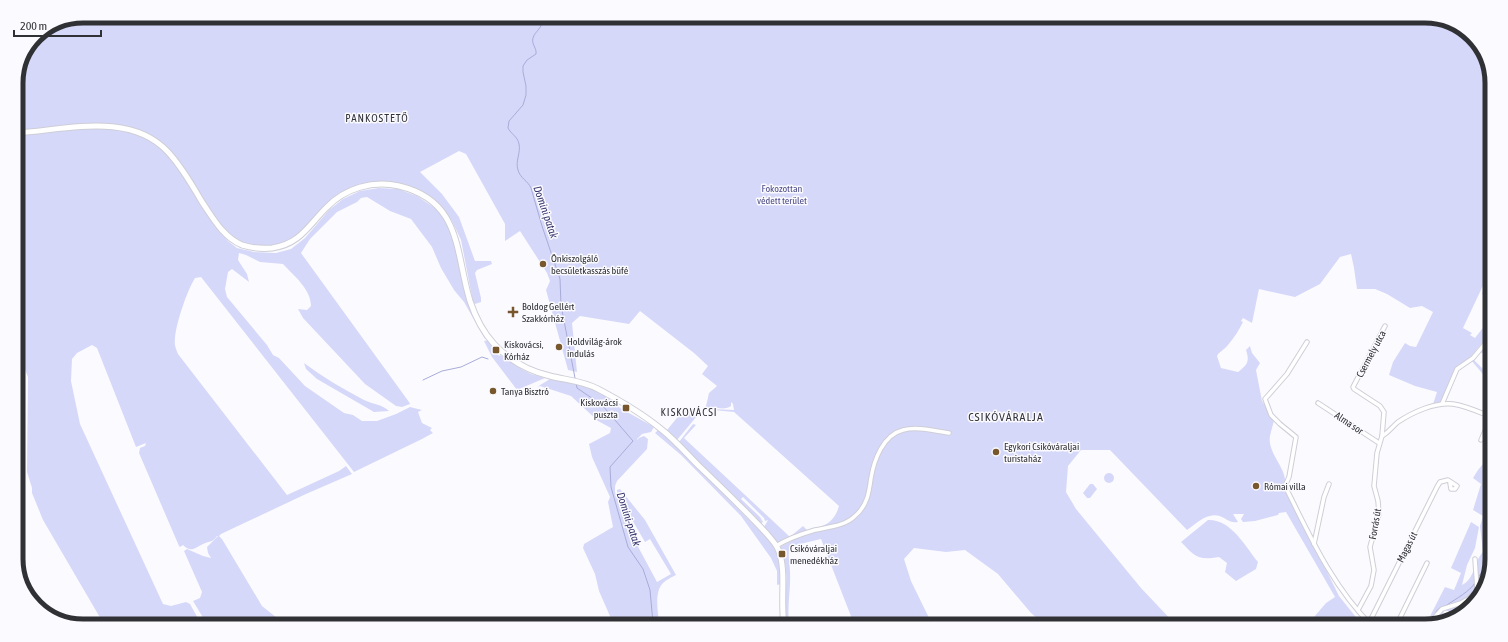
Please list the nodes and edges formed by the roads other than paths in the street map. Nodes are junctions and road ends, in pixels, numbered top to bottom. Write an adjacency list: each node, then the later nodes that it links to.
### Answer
1 (23, 132): 17 (main road)
2 (1385, 326): 7 (street, Csermely utca)
3 (1307, 342): 16 (street)
4 (1485, 344): 6 (street)
5 (1318, 403): 13 (street, Alma sor)
6 (1442, 404): 8 (street); 11 (street)
7 (1384, 412): 11 (street, Forrás út)
8 (1485, 415)
9 (1485, 430): 12 (street)
10 (948, 433): 17 (street)
11 (1382, 436): 13 (street, Forrás út)
12 (1480, 440)
13 (1379, 443): 21 (street, Forrás út)
14 (1450, 483): 25 (street, Magas út)
15 (1329, 484): 16 (street)
16 (1314, 544): 21 (street)
17 (776, 546): 23 (main road)
18 (1475, 559): 20 (street)
19 (1427, 564): 26 (street)
20 (1477, 589): 22 (street)
21 (1358, 610): 24 (street)
22 (1435, 618)
23 (783, 619)
24 (1366, 619)
25 (1373, 619)
26 (1400, 619)

